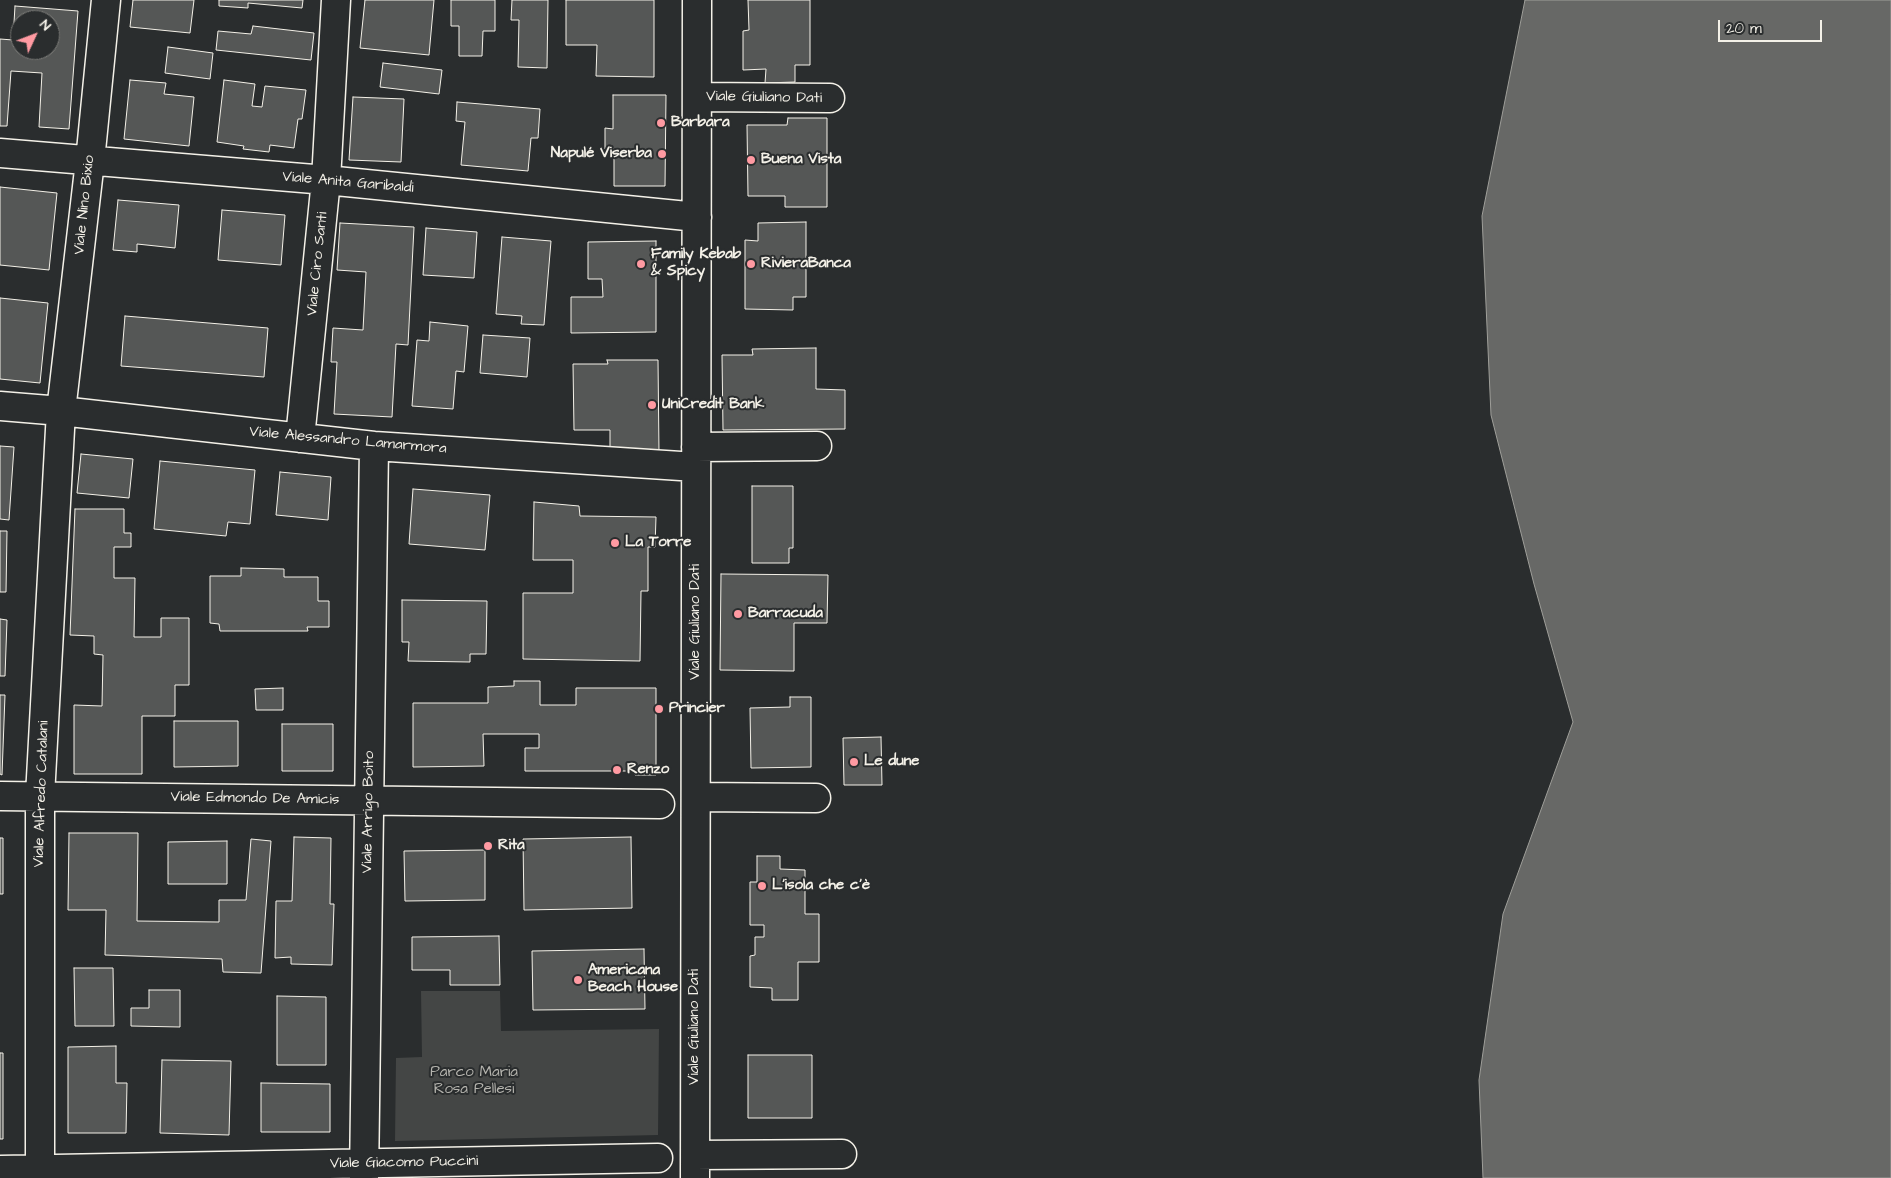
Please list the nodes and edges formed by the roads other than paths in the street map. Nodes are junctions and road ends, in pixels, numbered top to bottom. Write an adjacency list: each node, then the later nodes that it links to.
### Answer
1 (106, 0): 7 (street, Viale Nino Bixio)
2 (336, 0): 8 (street, Viale Ciro Santi)
3 (697, 0): 4 (street, Viale Giuliano Dati)
4 (697, 97): 5 (street, Viale Giuliano Dati); 9 (street, Viale Giuliano Dati)
5 (830, 98)
6 (0, 153): 7 (street, Viale Anita Garibaldi)
7 (90, 161): 8 (street, Viale Anita Garibaldi); 11 (street, Viale Nino Bixio)
8 (326, 180): 9 (street, Viale Anita Garibaldi); 12 (street, Viale Ciro Santi)
9 (697, 216): 15 (street, Viale Giuliano Dati)
10 (0, 406): 11 (street, Viale Alessandro Lamarmora)
11 (61, 411): 12 (street, Viale Alessandro Lamarmora); 17 (street, Viale Alfredo Catalani)
12 (300, 438): 13 (street, Viale Alessandro Lamarmora)
13 (374, 446): 15 (street, Viale Alessandro Lamarmora); 20 (street, Viale Arrigo Boito)
14 (817, 446): 15 (street, Viale Alessandro Lamarmora)
15 (696, 457): 18 (street, Viale Giuliano Dati)
16 (0, 796): 17 (street, Viale Edmondo De Amicis)
17 (40, 796): 20 (street, Viale Edmondo De Amicis); 27 (street, Viale Alfredo Catalani)
18 (696, 797): 19 (street); 24 (street, Viale Giuliano Dati)
19 (816, 798)
20 (369, 800): 21 (street, Viale Edmondo De Amicis); 26 (street, Viale Arrigo Boito)
21 (660, 804)
22 (842, 1154): 24 (street)
23 (658, 1158): 26 (street, Viale Giacomo Puccini)
24 (695, 1167)
25 (0, 1170): 27 (street, Viale Giacomo Puccini)
26 (364, 1171): 27 (street, Viale Giacomo Puccini)
27 (40, 1174)

